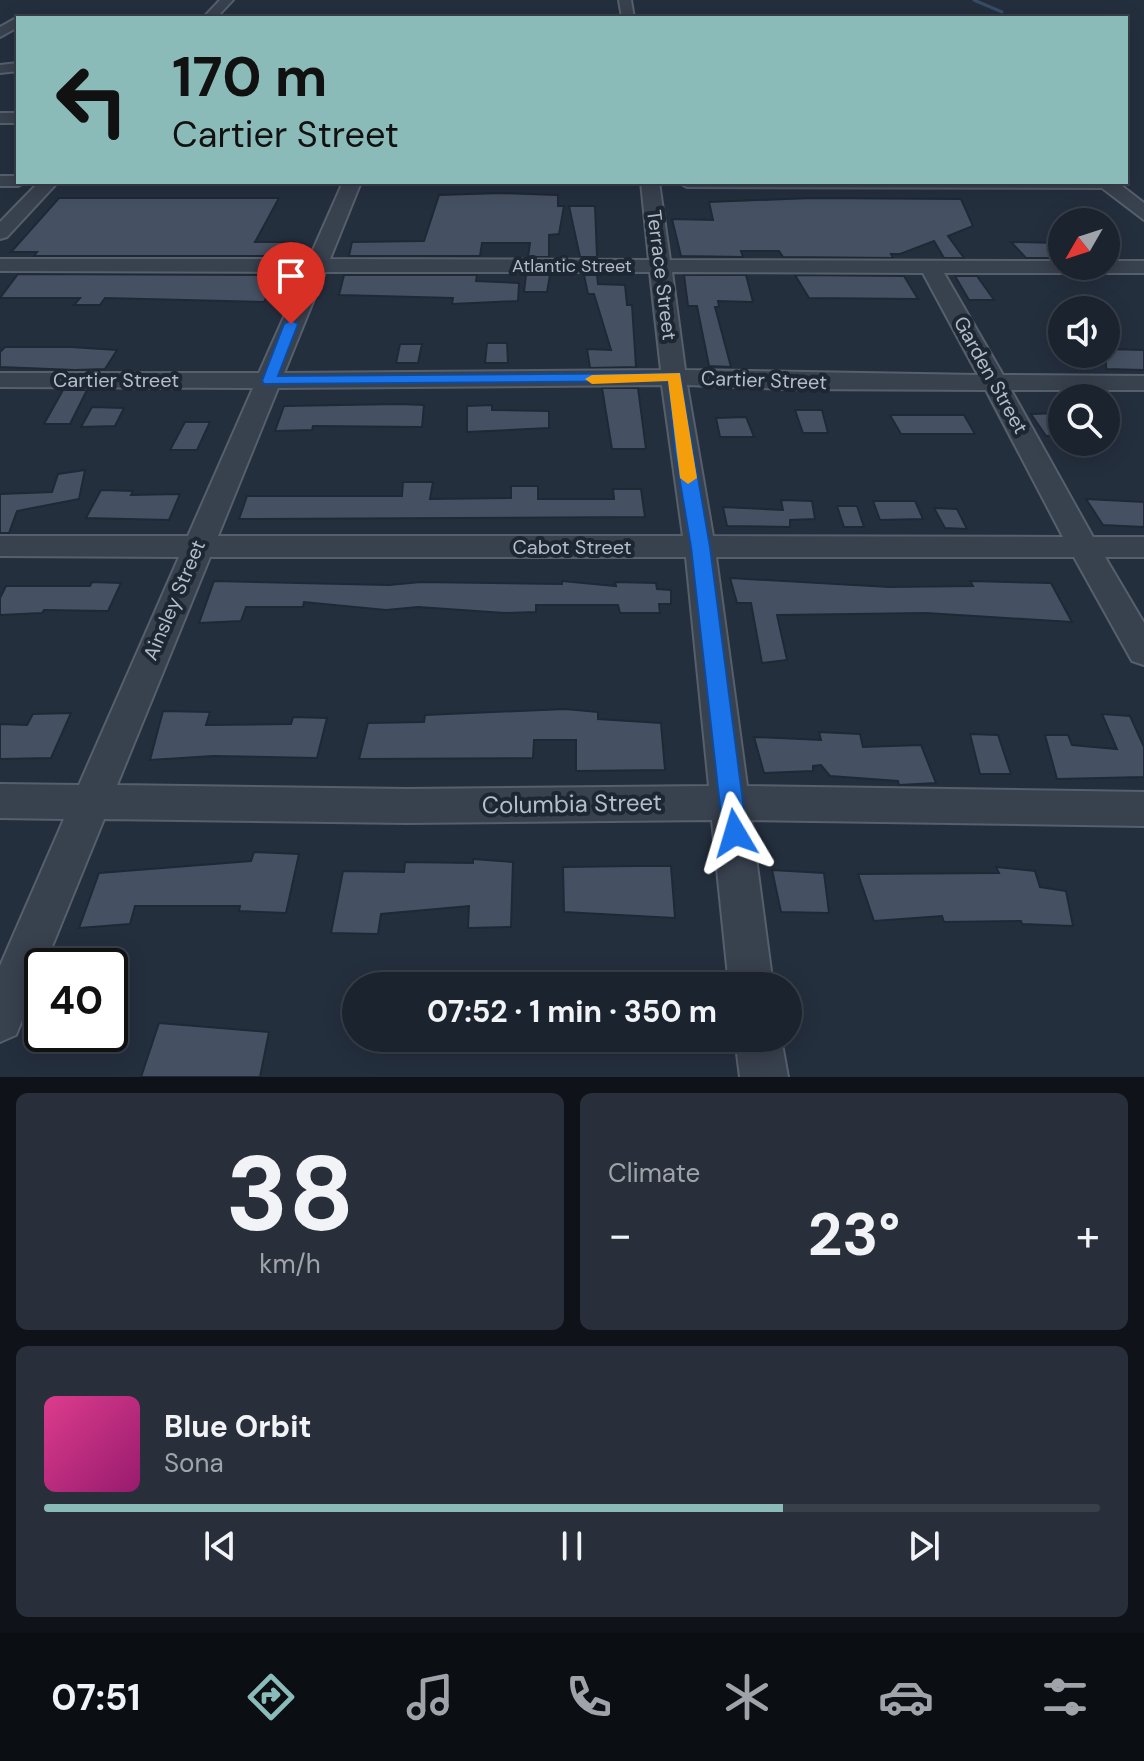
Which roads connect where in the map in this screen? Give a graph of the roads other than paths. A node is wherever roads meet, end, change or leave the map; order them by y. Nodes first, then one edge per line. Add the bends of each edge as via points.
1 (227, 0) edge
2 (211, 16) edge
3 (47, 184) edge
4 (351, 184) edge
5 (650, 184) edge
6 (972, 184) edge
7 (1144, 214) edge
8 (0, 233) edge
9 (0, 265) edge
10 (660, 265) junction
11 (314, 267) junction
12 (930, 267) junction
13 (1144, 267) edge
14 (675, 377) junction
15 (0, 380) edge
16 (269, 381) junction
17 (993, 382) junction
18 (1144, 383) edge
19 (0, 546) edge
20 (196, 547) junction
21 (700, 547) junction
22 (1144, 547) edge
23 (1083, 549) junction
24 (1144, 652) edge
25 (0, 801) edge
26 (90, 801) junction
27 (731, 803) junction
28 (1144, 809) edge
29 (749, 972) edge
30 (0, 1019) edge
31 (760, 1052) edge
32 (764, 1077) edge

1 - 2 street
3 - 8 street
4 - 11 street, Ainsley Street
5 - 10 street, Terrace Street
6 - 7 street via 1114,185
9 - 11 street, Atlantic Street
10 - 11 street, Atlantic Street
10 - 12 street, Atlantic Street
10 - 14 street, Terrace Street
11 - 16 street, Ainsley Street
12 - 13 street, Atlantic Street
12 - 17 street, Garden Street
14 - 16 street, Cartier Street
14 - 17 street, Cartier Street
14 - 21 street, Terrace Street
15 - 16 street, Cartier Street
16 - 20 street, Ainsley Street
17 - 18 street, Cartier Street
17 - 23 street, Garden Street via 1039,458
19 - 20 street, Cabot Street
20 - 21 street, Cabot Street
20 - 26 street, Ainsley Street
21 - 23 street, Cabot Street
21 - 27 street, Terrace Street
22 - 23 street, Cabot Street
23 - 24 street, Garden Street
25 - 26 street, Columbia Street
26 - 27 street, Columbia Street via 407,806
26 - 30 street, Ainsley Street
27 - 28 street, Columbia Street
27 - 29 street, Terrace Street
31 - 32 street

